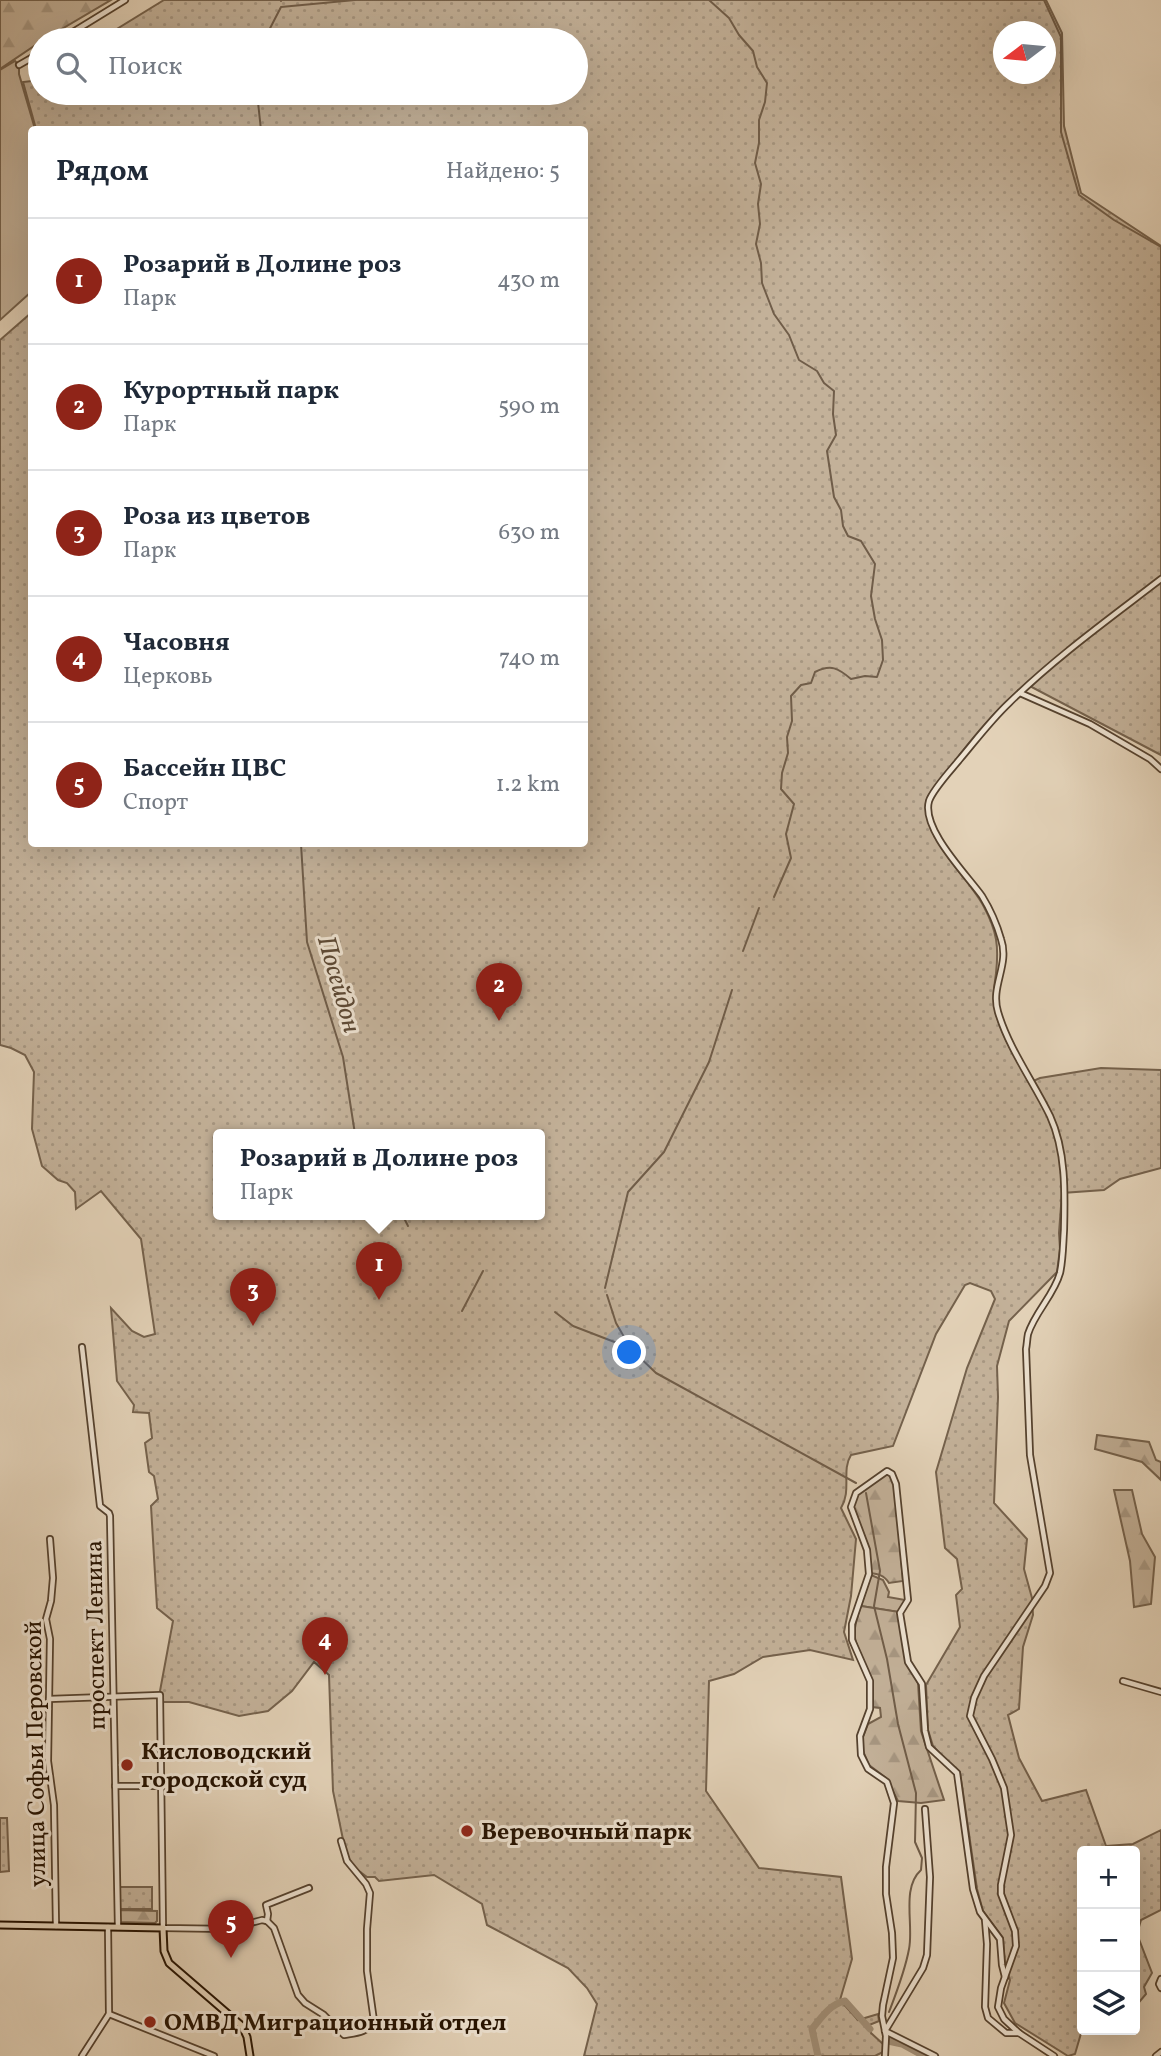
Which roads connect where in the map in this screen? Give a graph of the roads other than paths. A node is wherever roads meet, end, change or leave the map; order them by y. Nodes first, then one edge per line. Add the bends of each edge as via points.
1 (125, 0) edge
2 (80, 28) edge
3 (28, 60) edge
4 (19, 65) dead end
5 (1161, 579) edge
6 (1019, 693) junction
7 (1161, 769) edge
8 (82, 1347) dead end
9 (50, 1539) dead end
10 (1123, 1681) dead end
11 (1161, 1692) edge
12 (113, 1697) junction
13 (49, 1699) junction
14 (115, 1786) junction
15 (161, 1786) junction
16 (925, 1809) dead end
17 (341, 1841) dead end
18 (309, 1888) dead end
19 (985, 1919) junction
20 (267, 1921) junction
21 (0, 1925) edge
22 (56, 1926) junction
23 (108, 1927) junction
24 (118, 1927) junction
25 (163, 1928) junction
26 (1005, 1977) junction
27 (1161, 1979) edge
28 (1161, 1988) edge
29 (109, 2014) junction
30 (1018, 2033) junction
31 (886, 2034) junction
32 (1161, 2052) edge
33 (82, 2056) edge
34 (214, 2056) edge
35 (250, 2056) edge
36 (885, 2056) edge
37 (935, 2056) edge
38 (1054, 2056) edge
39 (1156, 2056) edge

1 - 2 street
3 - 4 street
5 - 6 street
6 - 7 street via 1090,724
6 - 26 street via 931,796 928,809 938,835 983,898 1002,940 1005,952 995,998 997,1009 1056,1132 1064,1183 1060,1272 1028,1333 1026,1349 1030,1455 1050,1573 984,1676 970,1716 1004,1788 1011,1835 1001,1894 1016,1946
8 - 12 street, проспект Ленина via 100,1506 110,1516
9 - 13 street, улица Софьи Перовской
10 - 11 street
12 - 13 street
12 - 14 street, проспект Ленина
12 - 15 street via 160,1695
13 - 22 street, улица Софьи Перовской
14 - 15 street
14 - 24 street, проспект Ленина
15 - 25 street
16 - 31 street via 930,1877 927,1955
17 - 20 street via 347,1861 370,1894 366,1971 374,2021 371,2027 344,2035 302,2000 274,1928
18 - 20 street via 266,1905
19 - 26 street via 1000,1939
19 - 30 street via 988,2018 1006,2033
19 - 31 street via 973,1889 957,1773 929,1747 922,1684 908,1662 901,1613 908,1600 896,1485 887,1471 856,1493 851,1507 867,1550 869,1574 852,1624 852,1640 870,1681 870,1709 860,1736 860,1755 868,1769 887,1782 894,1803 886,1867 893,1958 883,2005
20 - 25 street via 227,1929
21 - 22 main road
22 - 23 main road
23 - 24 main road
23 - 29 street
24 - 25 main road
25 - 35 main road via 169,1963 242,2026
26 - 30 street via 998,2007
27 - 28 street
29 - 33 street
29 - 34 street
30 - 38 street
31 - 36 street
31 - 37 street
32 - 39 street

